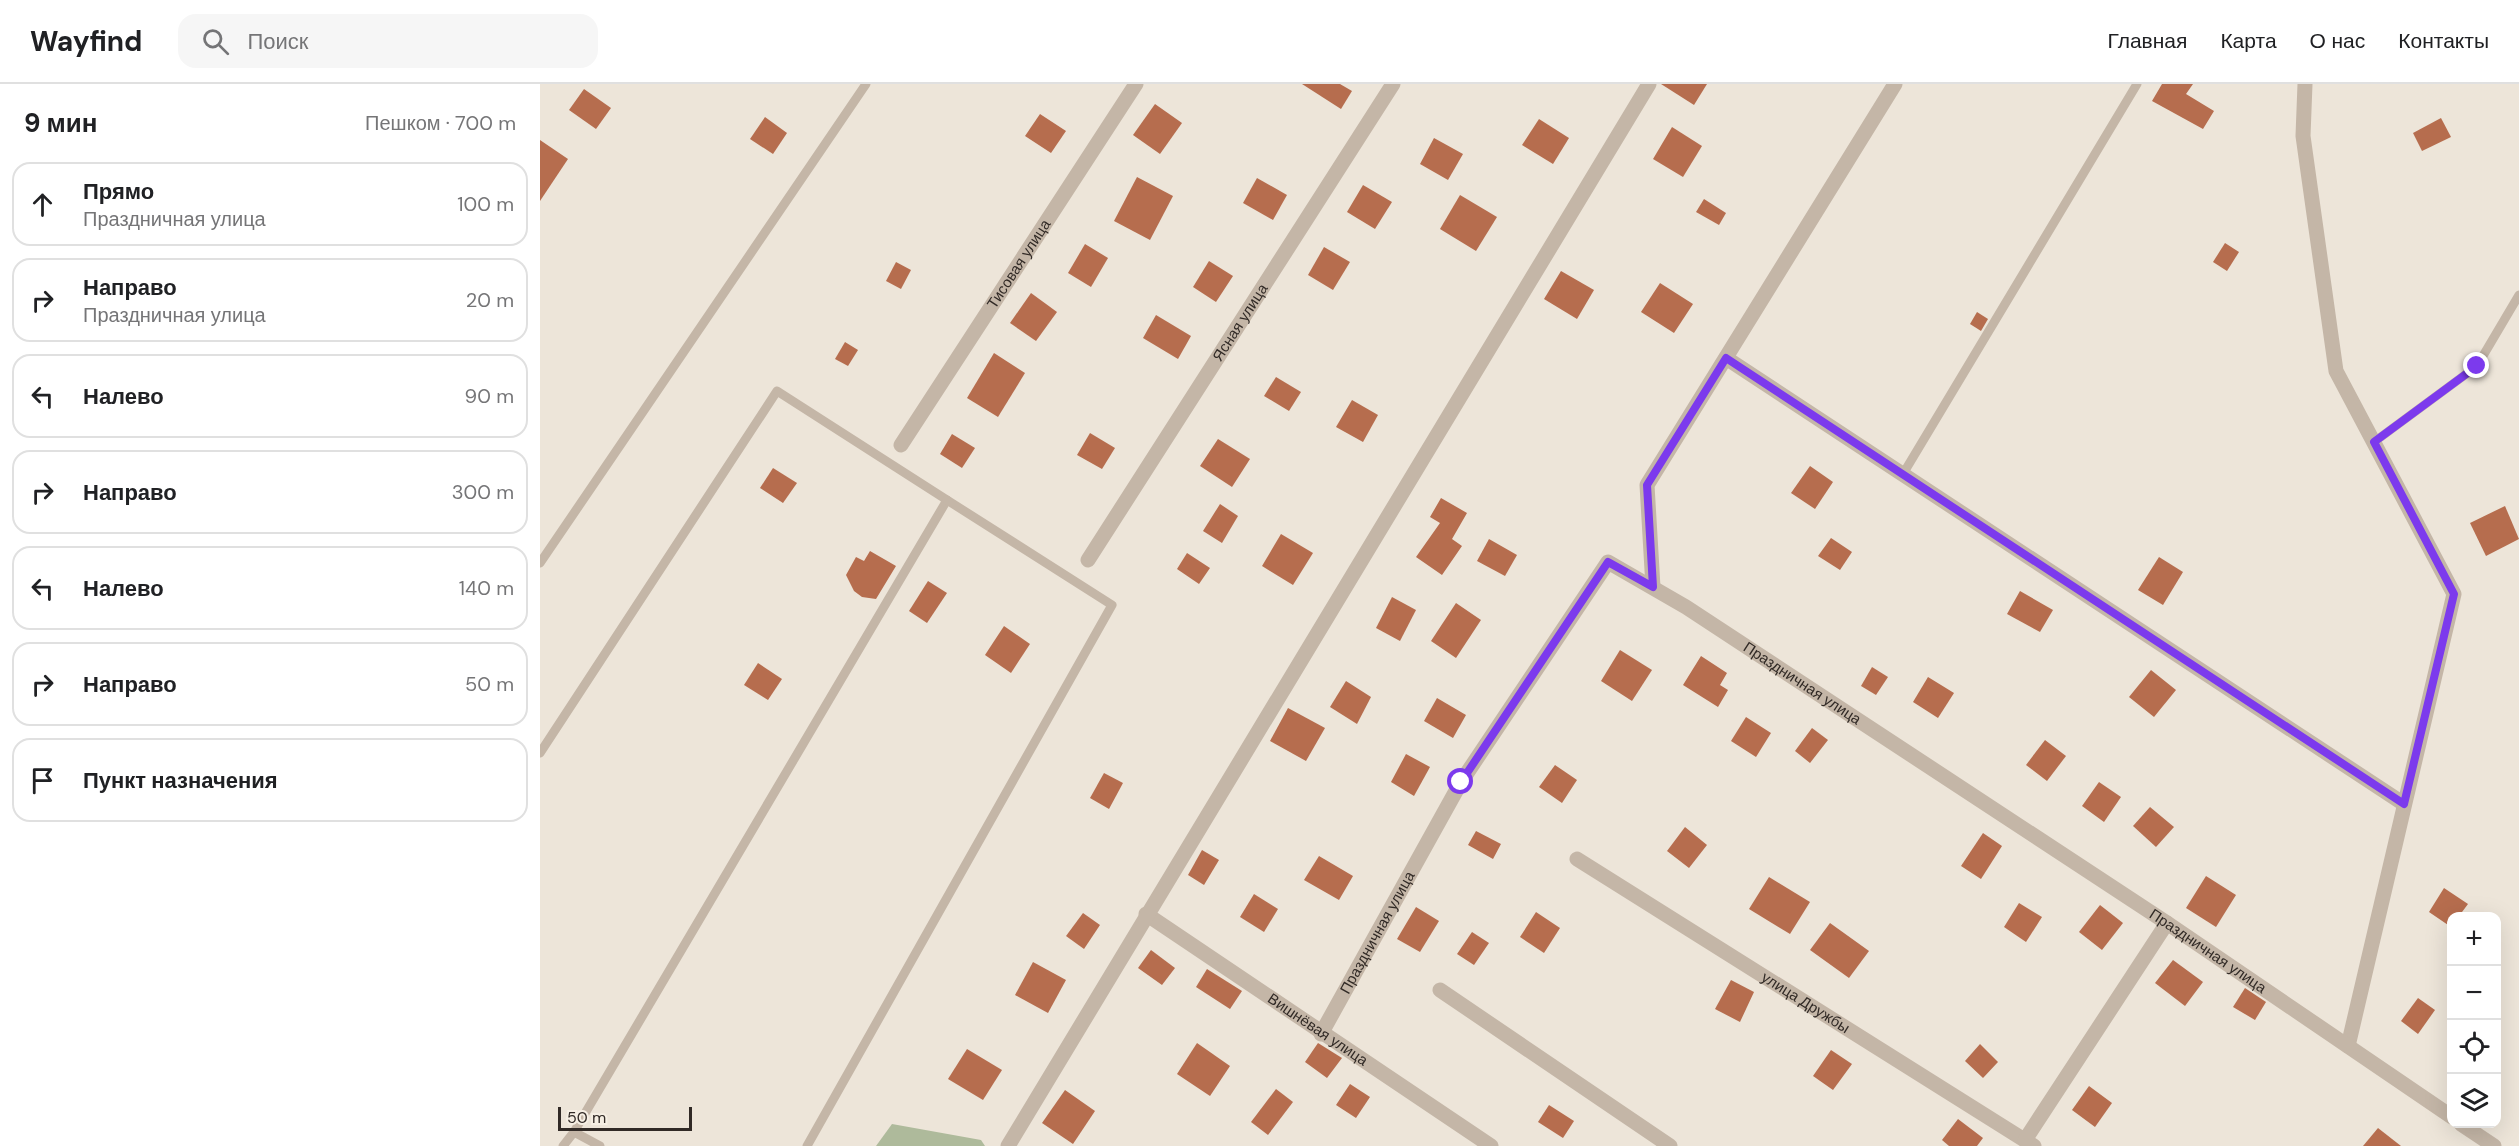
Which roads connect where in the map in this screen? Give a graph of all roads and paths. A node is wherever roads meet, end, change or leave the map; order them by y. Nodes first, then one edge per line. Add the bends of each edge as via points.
1 (866, 84) edge
2 (1136, 84) edge
3 (1393, 84) edge
4 (1649, 84) edge
5 (1895, 84) edge
6 (2137, 84) edge
7 (2305, 84) edge
8 (2519, 295) edge
9 (1726, 358) junction
10 (2374, 442) junction
11 (901, 445) dead end
12 (1903, 474) junction
13 (947, 500) junction
14 (1088, 560) dead end
15 (540, 563) edge
16 (1653, 587) junction
17 (540, 753) edge
18 (2404, 804) junction
19 (1577, 859) dead end
20 (1146, 914) junction
21 (2167, 923) junction
22 (1440, 990) dead end
23 (1322, 1034) junction
24 (2348, 1046) junction
25 (2447, 1114) edge
26 (2468, 1128) edge
27 (574, 1132) junction
28 (2029, 1143) edge
29 (563, 1146) edge
30 (600, 1146) edge
31 (807, 1146) edge
32 (1008, 1146) edge
33 (1491, 1146) edge
34 (1670, 1146) edge
35 (2494, 1146) edge

1 - 15 lane
2 - 11 street, Тисовая улица
3 - 14 street, Ясная улица
4 - 20 street
5 - 9 street
6 - 12 lane
7 - 10 street via 2303,136 2336,371
8 - 10 lane via 2477,366
9 - 12 street
9 - 16 street via 1647,485
10 - 18 street via 2454,594
12 - 18 street
13 - 17 lane via 777,391
13 - 27 lane
13 - 31 lane via 1112,605
16 - 21 street, Праздничная улица
16 - 23 street, Праздничная улица via 1608,562 1461,782
18 - 24 street
19 - 28 street, улица Дружбы
20 - 23 street, Вишнёвая улица
20 - 32 street
21 - 24 street, Праздничная улица
21 - 28 street
22 - 34 street
23 - 33 street, Вишнёвая улица
24 - 25 street, Праздничная улица
26 - 35 street
27 - 29 lane
27 - 30 lane

